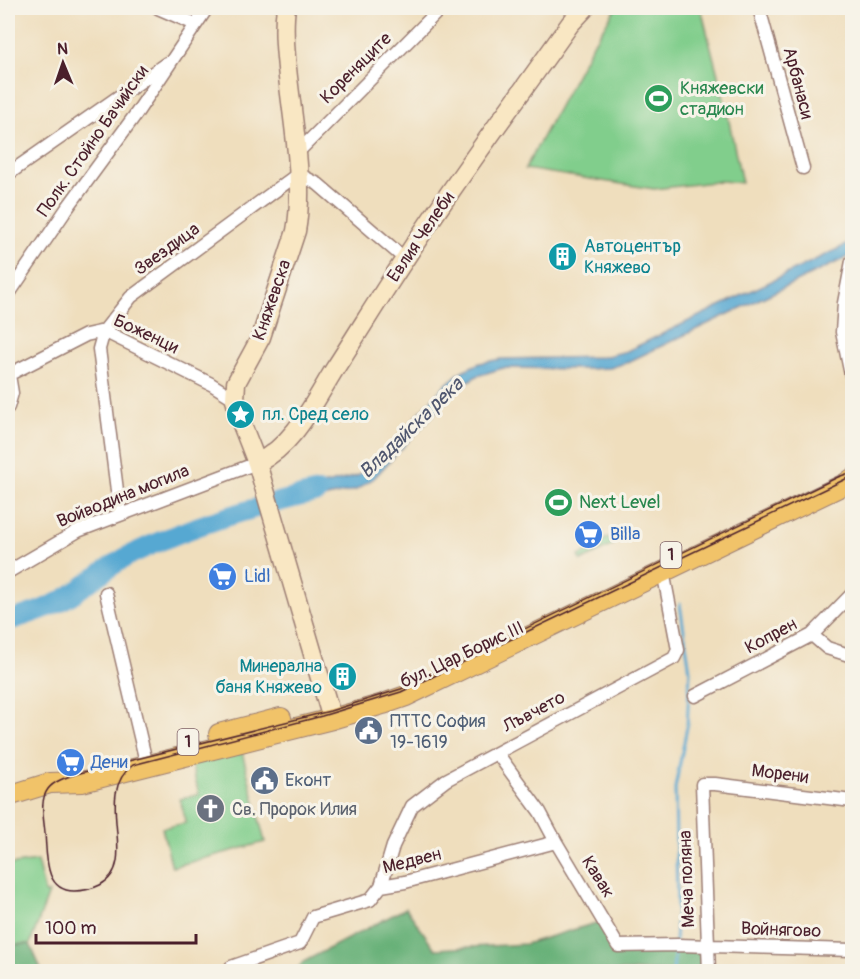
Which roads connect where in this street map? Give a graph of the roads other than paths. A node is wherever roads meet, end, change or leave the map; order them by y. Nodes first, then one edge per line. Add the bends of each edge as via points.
1 (159, 8) edge
2 (207, 8) edge
3 (286, 8) edge
4 (441, 8) edge
5 (585, 8) edge
6 (759, 8) edge
7 (195, 24) junction
8 (173, 58) junction
9 (296, 154) junction
10 (802, 168) dead end
11 (8, 174) edge
12 (298, 174) junction
13 (405, 259) junction
14 (852, 261) edge
15 (8, 294) edge
16 (104, 331) junction
17 (8, 375) edge
18 (852, 380) edge
19 (235, 399) junction
20 (8, 407) edge
21 (256, 463) junction
22 (852, 470) edge
23 (852, 479) edge
24 (120, 514) junction
25 (663, 571) junction
26 (8, 572) edge
27 (106, 593) dead end
28 (852, 594) edge
29 (812, 635) junction
30 (852, 656) edge
31 (695, 696) dead end
32 (330, 713) junction
33 (496, 753) junction
34 (146, 760) junction
35 (702, 784) joint
36 (8, 795) edge
37 (852, 801) edge
38 (556, 842) junction
39 (381, 886) junction
40 (708, 945) junction
41 (852, 950) edge
42 (231, 966) dead end
43 (709, 972) edge

1 - 7 street
2 - 7 street, Полк. Стойно Бачийски
3 - 9 street, Княжевска via 286,59
4 - 9 street, Кореняците
5 - 13 street, Евлия Челеби via 469,164
6 - 10 street, Арбанаси
7 - 8 street, Полк. Стойно Бачийски
8 - 11 street
8 - 15 street, Полк. Стойно Бачийски
9 - 12 street, Княжевска
12 - 13 street via 318,184
12 - 16 street, Звездица via 131,297
12 - 19 street, Княжевска via 300,206 296,231 261,337 236,382
13 - 21 street, Евлия Челеби via 303,420 280,448
14 - 18 street via 842,332
16 - 17 street, Боженци via 86,335
16 - 19 street, Боженци
16 - 24 street via 99,349
17 - 20 street via 12,393
19 - 21 street, Княжевска
21 - 24 street, Войводина могила
21 - 32 street, Княжевска
22 - 32 main road, бул. Цар Борис III / 1 via 398,686
23 - 25 main road, бул. Цар Борис III / 1
24 - 26 street, Войводина могила via 78,531
25 - 32 main road, бул. Цар Борис III / 1 via 406,696
25 - 33 street, Лъвчето via 678,650 674,658
27 - 34 street
28 - 29 street, Копрен
29 - 30 street via 827,648
29 - 31 street, Копрен
32 - 34 main road, бул. Цар Борис III / 1
33 - 38 street, Кавак via 540,812
33 - 39 street, Лъвчето via 446,780 412,806 393,846
34 - 36 main road, бул. Цар Борис III / 1 via 82,782 50,783
35 - 37 street, Морени
35 - 40 street, Меча поляна
38 - 39 street, Медвен
38 - 40 street, Кавак via 618,946
39 - 42 street, Медвен via 370,900 313,917 300,943
40 - 41 street, Войнягово
40 - 43 street, Меча поляна

